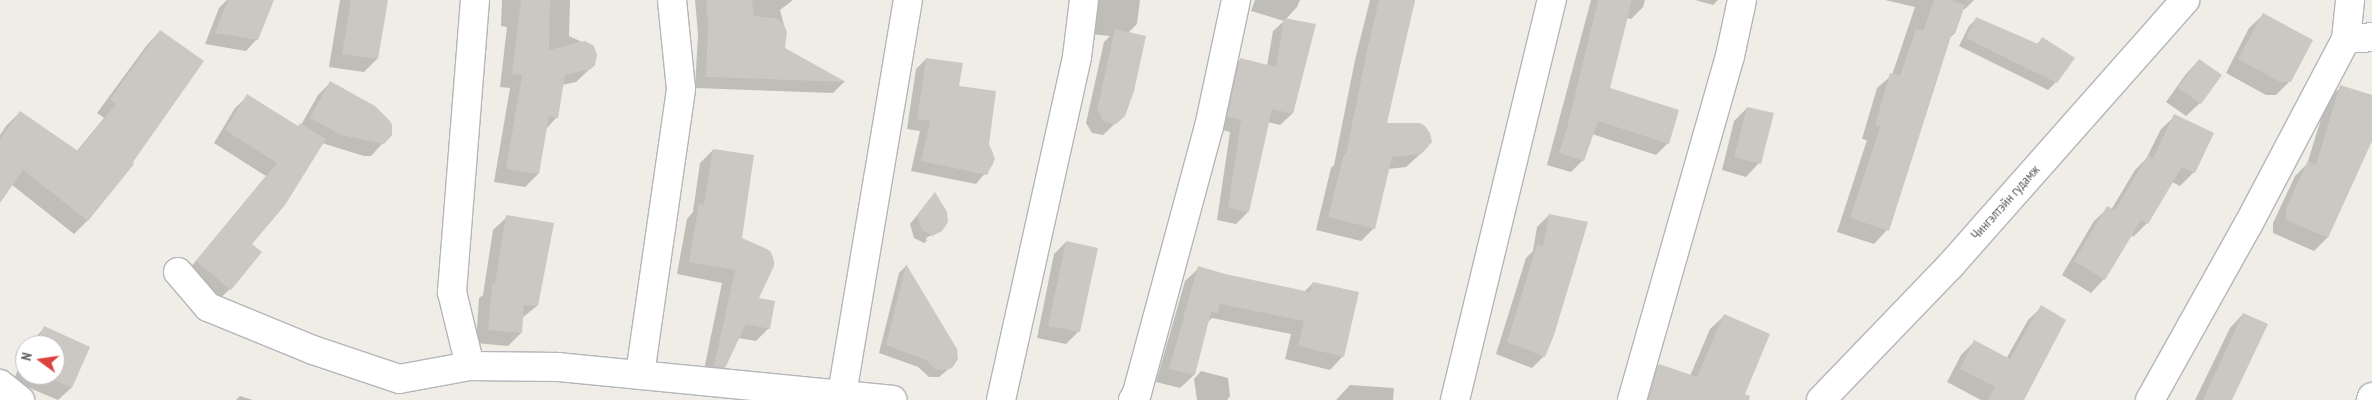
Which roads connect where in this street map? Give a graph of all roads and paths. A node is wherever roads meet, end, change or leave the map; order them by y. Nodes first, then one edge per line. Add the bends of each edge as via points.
1 (474, 0) edge
2 (672, 0) edge
3 (908, 0) edge
4 (1084, 0) edge
5 (1236, 0) edge
6 (1552, 0) edge
7 (1742, 0) edge
8 (2185, 0) edge
9 (2350, 0) edge
10 (2359, 38) edge
11 (178, 272) dead end
12 (470, 366) junction
13 (640, 374) junction
14 (0, 384) edge
15 (842, 394) junction
16 (20, 400) edge
17 (892, 400) edge
18 (1000, 400) edge
19 (1133, 400) edge
20 (1455, 400) edge
21 (1632, 400) edge
22 (1821, 400) edge
23 (2150, 400) edge

1 - 12 street via 452,292
2 - 13 street via 681,89
3 - 15 street
4 - 18 street via 1077,57
5 - 19 street via 1209,126
6 - 20 street
7 - 21 street via 1730,56
8 - 22 street, Чингэлтэйн гудамж via 1950,266
9 - 10 street
10 - 23 street via 2248,225
11 - 12 street via 208,307 313,350 399,378
12 - 13 street via 558,367
13 - 15 street
14 - 16 street
15 - 17 street

